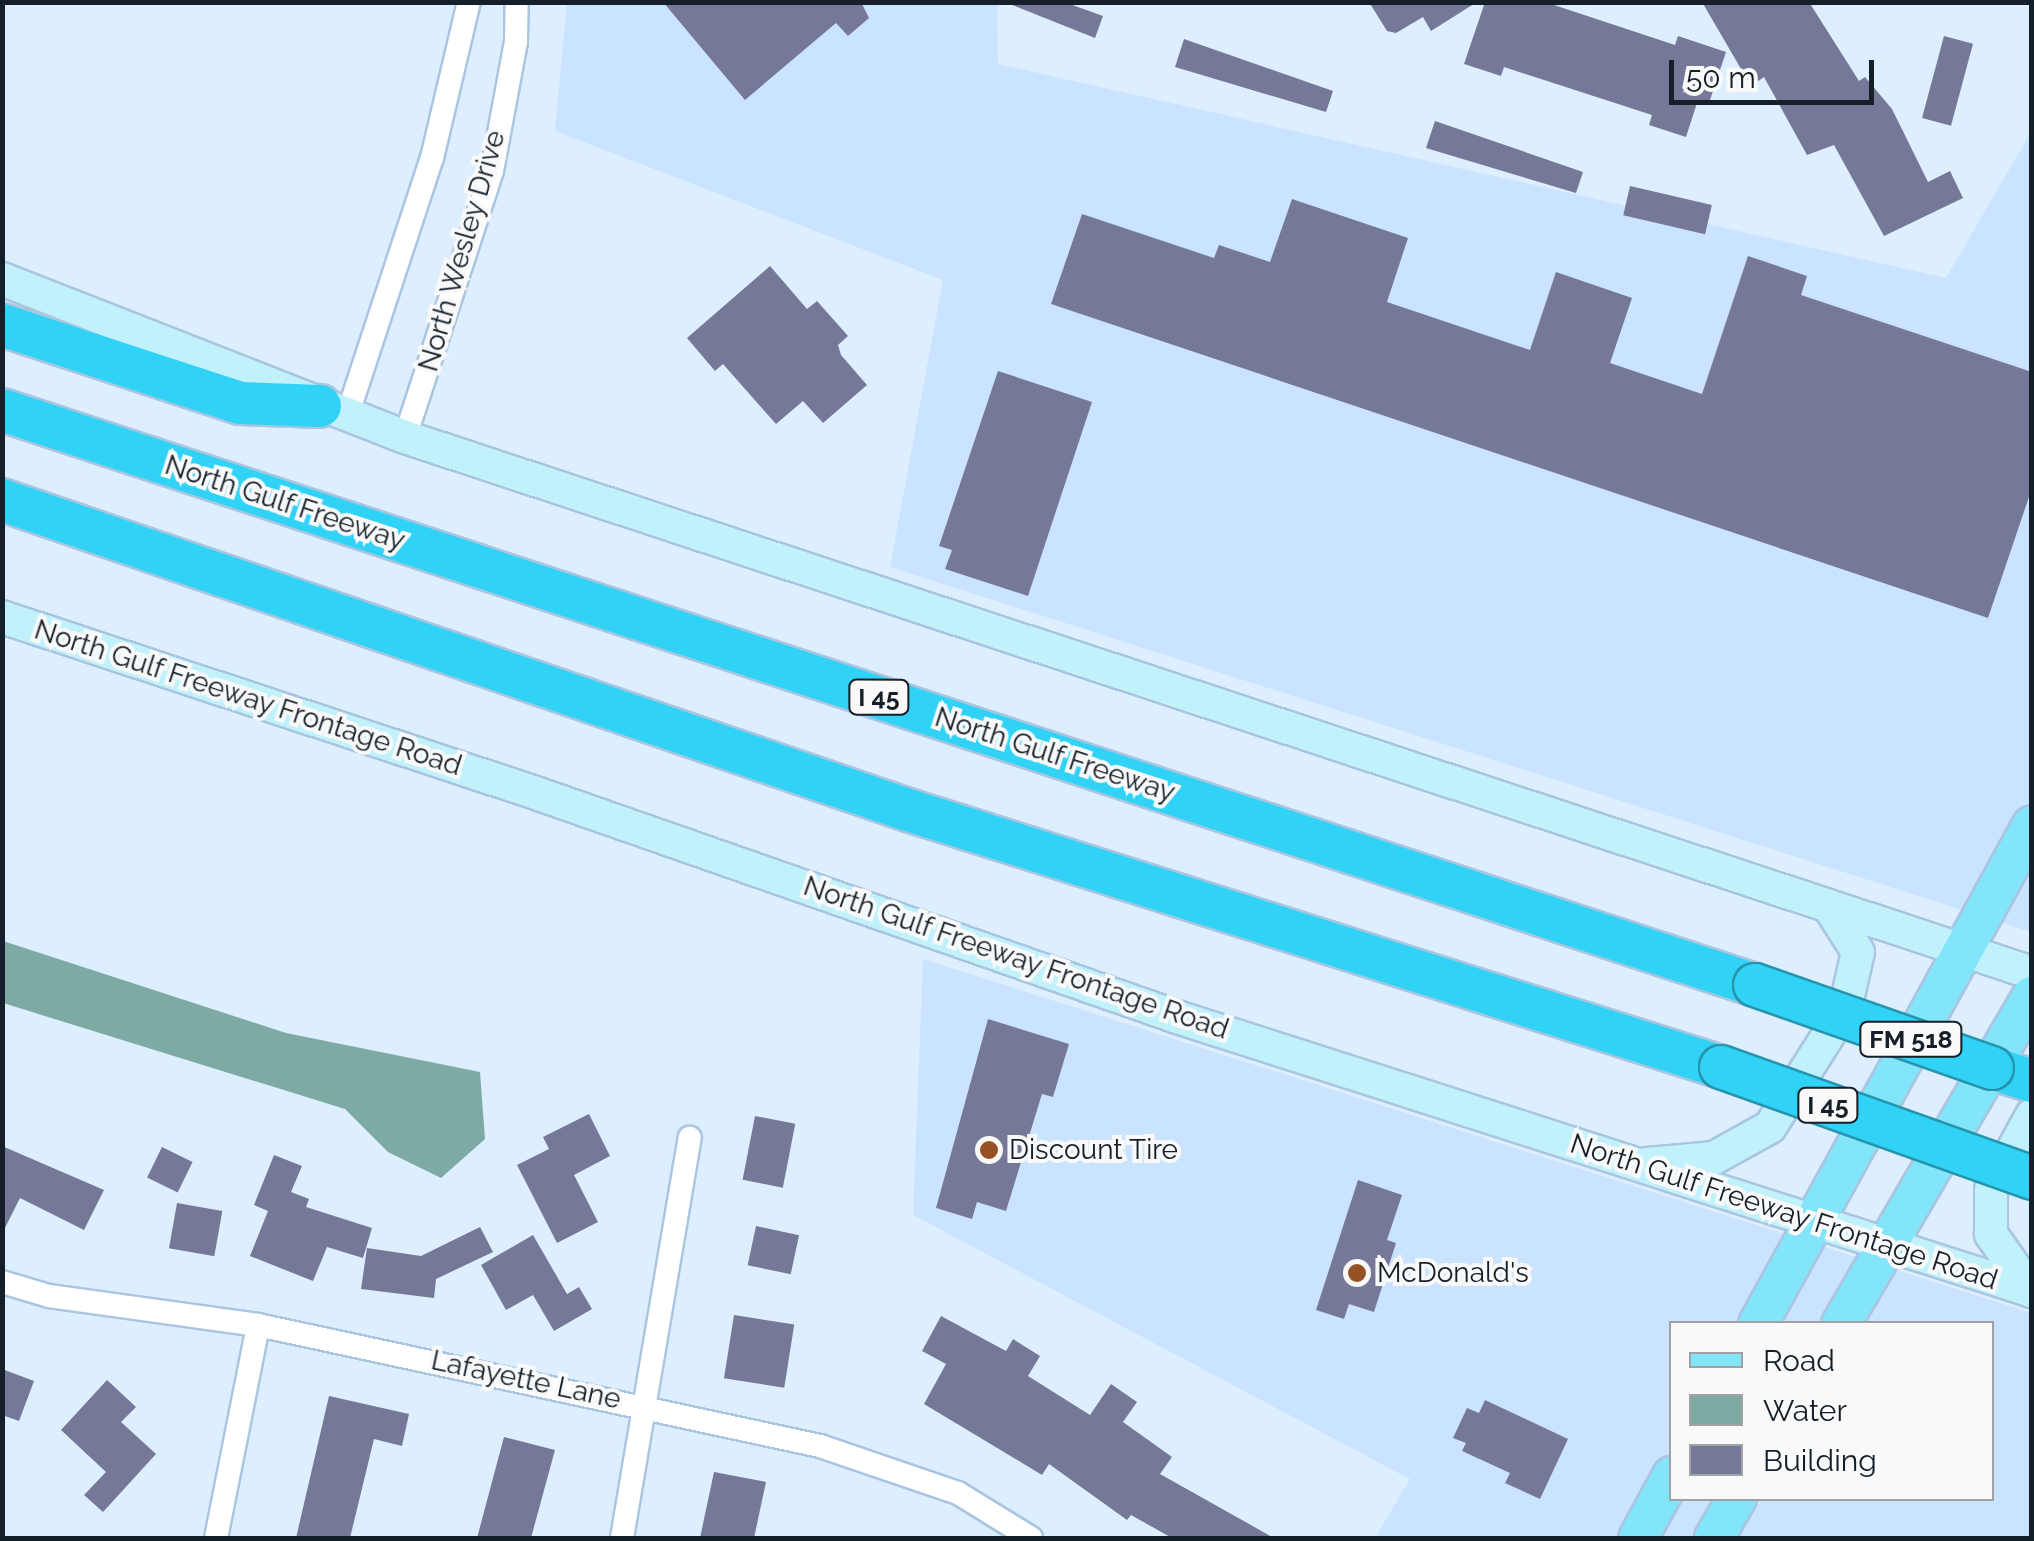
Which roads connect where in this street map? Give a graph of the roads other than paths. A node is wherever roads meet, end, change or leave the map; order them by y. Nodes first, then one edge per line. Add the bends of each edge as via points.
1 (469, 2) edge
2 (517, 2) edge
3 (2, 278) edge
4 (2, 325) edge
5 (2, 410) edge
6 (334, 411) junction
7 (405, 438) junction
8 (2, 500) edge
9 (2, 617) edge
10 (2032, 826) edge
11 (1830, 908) junction
12 (1960, 948) junction
13 (2032, 973) edge
14 (2032, 996) edge
15 (2012, 1074) edge
16 (2032, 1114) edge
17 (690, 1138) dead end
18 (1633, 1166) junction
19 (2032, 1178) edge
20 (1808, 1230) junction
21 (1885, 1246) junction
22 (2, 1282) edge
23 (2031, 1291) edge
24 (1760, 1321) edge
25 (1843, 1321) edge
26 (258, 1325) junction
27 (644, 1406) junction
28 (1669, 1481) edge
29 (1736, 1501) edge
30 (216, 1538) edge
31 (622, 1538) edge
32 (1031, 1538) edge
33 (1638, 1538) edge
34 (1714, 1538) edge

1 - 6 street, North Wesley Drive via 432,158
2 - 7 street, North Wesley Drive via 492,171
3 - 6 main road
4 - 6 highway via 240,403
5 - 15 highway, North Gulf Freeway / I 45, bridge
6 - 7 main road
7 - 11 main road
8 - 19 highway, I 45, bridge via 908,810 1721,1067
9 - 18 main road, North Gulf Freeway Frontage Road
10 - 12 main road, FM 518
11 - 12 main road
11 - 18 main road via 1858,952 1845,1009 1770,1127 1714,1158
12 - 13 main road
12 - 20 main road, FM 518
14 - 21 main road, FM 518
16 - 23 main road via 1991,1190 1991,1234
17 - 27 street
18 - 20 main road, North Gulf Freeway Frontage Road
20 - 21 main road, North Gulf Freeway Frontage Road
20 - 24 main road, FM 518
21 - 23 main road, North Gulf Freeway Frontage Road
21 - 25 main road, FM 518
22 - 26 street, Lafayette Lane via 48,1296
26 - 27 street, Lafayette Lane
26 - 30 street
27 - 31 street
27 - 32 street, Lafayette Lane via 820,1446 958,1494
28 - 33 main road
29 - 34 main road

